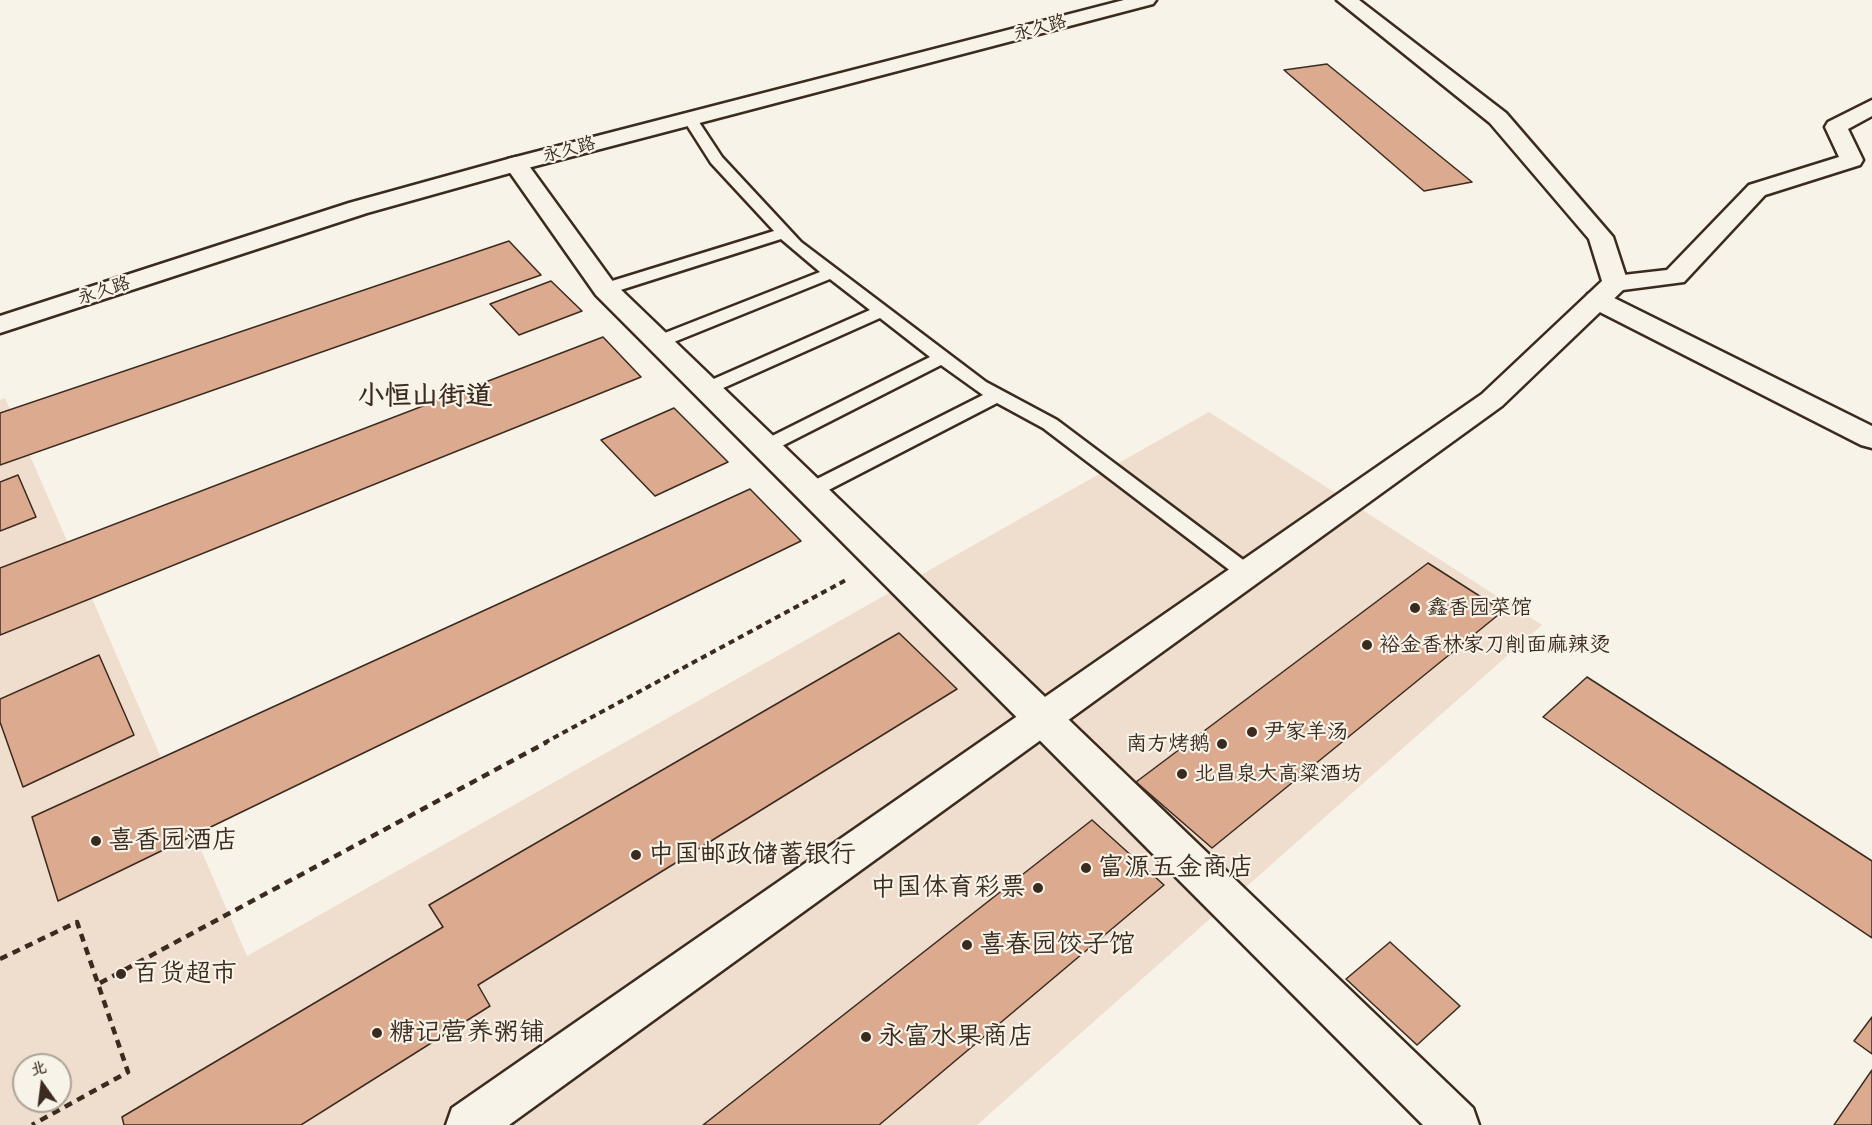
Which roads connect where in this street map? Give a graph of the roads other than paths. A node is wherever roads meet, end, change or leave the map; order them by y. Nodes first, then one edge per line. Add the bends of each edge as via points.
1 (1146, 0) edge
2 (1347, 0) edge
3 (1872, 107) edge
4 (690, 119) junction
5 (516, 164) junction
6 (1862, 164) edge
7 (784, 233) junction
8 (831, 273) junction
9 (605, 289) junction
10 (1606, 291) junction
11 (882, 311) junction
12 (0, 325) edge
13 (658, 342) junction
14 (943, 357) junction
15 (706, 389) junction
16 (997, 395) junction
17 (1872, 438) edge
18 (765, 447) junction
19 (810, 491) junction
20 (1247, 573) junction
21 (1041, 720) junction
22 (469, 1125) edge
23 (1456, 1125) edge

1 - 4 street, 永久路
2 - 10 street via 1498,118 1601,237
3 - 6 street via 1836,127
4 - 5 street, 永久路
4 - 7 lane via 716,160
5 - 9 street
5 - 12 street, 永久路 via 358,208
6 - 10 street via 1757,190 1675,277
7 - 8 lane
7 - 9 lane
8 - 11 lane
8 - 13 lane
9 - 13 street
10 - 17 street
10 - 20 street via 1492,400
11 - 14 lane
11 - 15 lane
13 - 15 street
14 - 16 lane
14 - 18 lane
15 - 18 street
16 - 19 lane
16 - 20 lane via 1050,424
18 - 19 street
19 - 21 street
20 - 21 street
21 - 22 street
21 - 23 street

